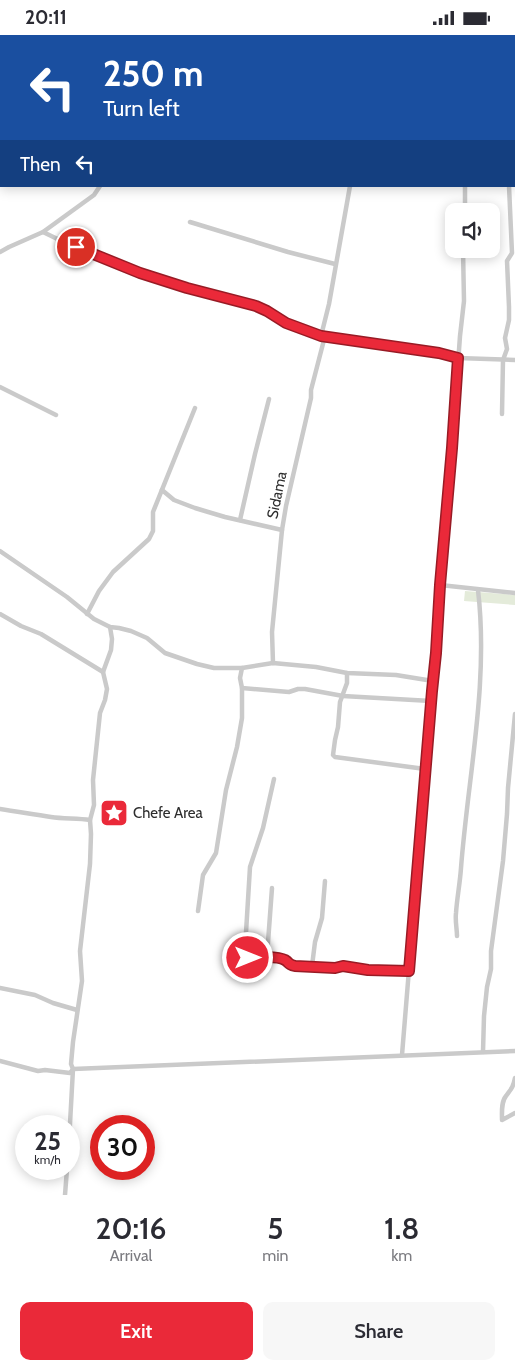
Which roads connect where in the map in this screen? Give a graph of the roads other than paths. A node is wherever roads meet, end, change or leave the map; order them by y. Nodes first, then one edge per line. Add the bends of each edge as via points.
1 (99, 187) edge
2 (350, 187) edge
3 (465, 187) edge
4 (509, 187) edge
5 (464, 203) edge
6 (190, 222) dead end
7 (43, 232) junction
8 (0, 252) edge
9 (463, 258) edge
10 (335, 264) junction
11 (323, 336) junction
12 (458, 358) junction
13 (503, 360) junction
14 (515, 360) edge
15 (0, 387) edge
16 (269, 399) dead end
17 (195, 408) dead end
18 (502, 414) dead end
19 (56, 415) dead end
20 (162, 490) junction
21 (240, 521) junction
22 (282, 530) junction
23 (0, 551) edge
24 (440, 585) junction
25 (478, 590) junction
26 (515, 593) edge
27 (0, 614) edge
28 (87, 614) junction
29 (110, 627) junction
30 (273, 663) junction
31 (242, 669) junction
32 (103, 672) junction
33 (347, 673) junction
34 (433, 681) junction
35 (242, 688) junction
36 (343, 696) junction
37 (431, 701) junction
38 (515, 714) edge
39 (425, 769) junction
40 (274, 779) dead end
41 (0, 809) edge
42 (90, 821) junction
43 (325, 881) dead end
44 (272, 888) dead end
45 (198, 911) dead end
46 (457, 936) dead end
47 (267, 956) junction
48 (312, 966) junction
49 (409, 971) junction
50 (0, 987) edge
51 (77, 1010) junction
52 (515, 1051) edge
53 (483, 1052) junction
54 (402, 1055) junction
55 (0, 1061) edge
56 (73, 1069) junction
57 (515, 1078) edge
58 (515, 1113) edge
59 (71, 1115) edge
60 (66, 1180) edge
61 (65, 1195) edge

1 - 7 street via 94,195
2 - 10 street, Sidama
3 - 5 street
4 - 13 street via 512,253 507,261 509,320
6 - 10 street
7 - 8 street
7 - 11 street via 140,273 256,306 286,323
9 - 12 street via 464,301
10 - 11 street, Sidama
11 - 12 street
11 - 22 street, Sidama
12 - 13 street
12 - 24 street
13 - 14 street
13 - 18 street
15 - 19 street
16 - 21 street
17 - 20 street
20 - 21 street via 174,500
20 - 28 street via 153,512 150,539 113,572
21 - 22 street
22 - 30 street, Sidama via 272,632
23 - 28 street
24 - 25 street
24 - 34 street
25 - 26 street
25 - 46 street via 481,621 476,740 466,809 456,913
27 - 32 street via 41,634
28 - 29 street
29 - 31 street via 148,638 177,658 214,668
29 - 32 street via 111,650
30 - 31 street
30 - 33 street
31 - 35 street
32 - 42 street via 107,689 100,713 93,780 94,805
33 - 34 street via 396,675
33 - 36 street
34 - 37 street
35 - 36 street via 289,692 305,689
35 - 45 street via 242,718 237,747 216,853 203,875
36 - 37 street
36 - 39 street via 334,757
37 - 39 street
38 - 53 street
39 - 49 street
40 - 47 street via 250,867 245,949 248,958
41 - 42 street
42 - 51 street via 90,864 80,945 82,981
43 - 48 street via 322,918
44 - 47 street
47 - 48 street via 289,964
48 - 49 street
49 - 54 street
50 - 51 street
51 - 56 street
52 - 53 street
53 - 54 street
54 - 56 street
55 - 56 street via 38,1071 70,1073
56 - 59 street
57 - 58 street via 512,1089 504,1097 502,1120
60 - 61 street

